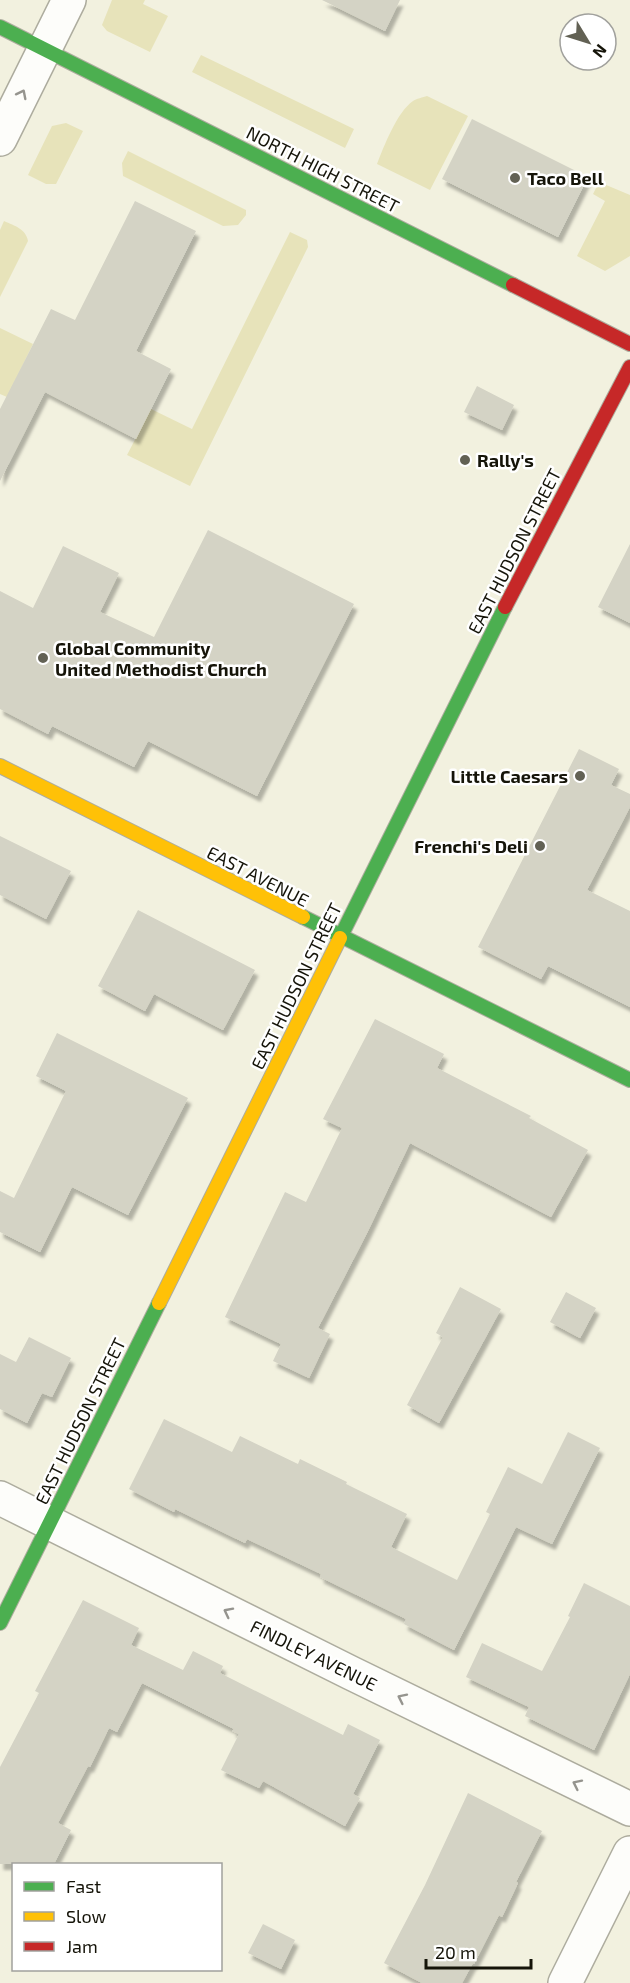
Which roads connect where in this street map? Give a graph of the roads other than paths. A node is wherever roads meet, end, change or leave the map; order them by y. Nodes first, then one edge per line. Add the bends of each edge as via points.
1 (69, 0) edge
2 (0, 27) edge
3 (45, 49) junction
4 (0, 139) edge
5 (630, 344) edge
6 (630, 367) edge
7 (0, 766) edge
8 (341, 937) junction
9 (630, 1080) edge
10 (0, 1498) edge
11 (50, 1523) junction
12 (0, 1623) edge
13 (630, 1809) edge
14 (630, 1853) edge
15 (565, 1983) edge

1 - 3 street
2 - 3 main road, NORTH HIGH STREET
4 -> 3 street
3 - 5 main road, NORTH HIGH STREET
6 - 8 main road, EAST HUDSON STREET
7 - 8 main road, EAST AVENUE
8 - 9 main road, EAST AVENUE
8 - 11 main road, EAST HUDSON STREET
10 - 11 street, FINDLEY AVENUE
11 - 12 main road, EAST HUDSON STREET
13 -> 11 street, FINDLEY AVENUE
14 - 15 street

